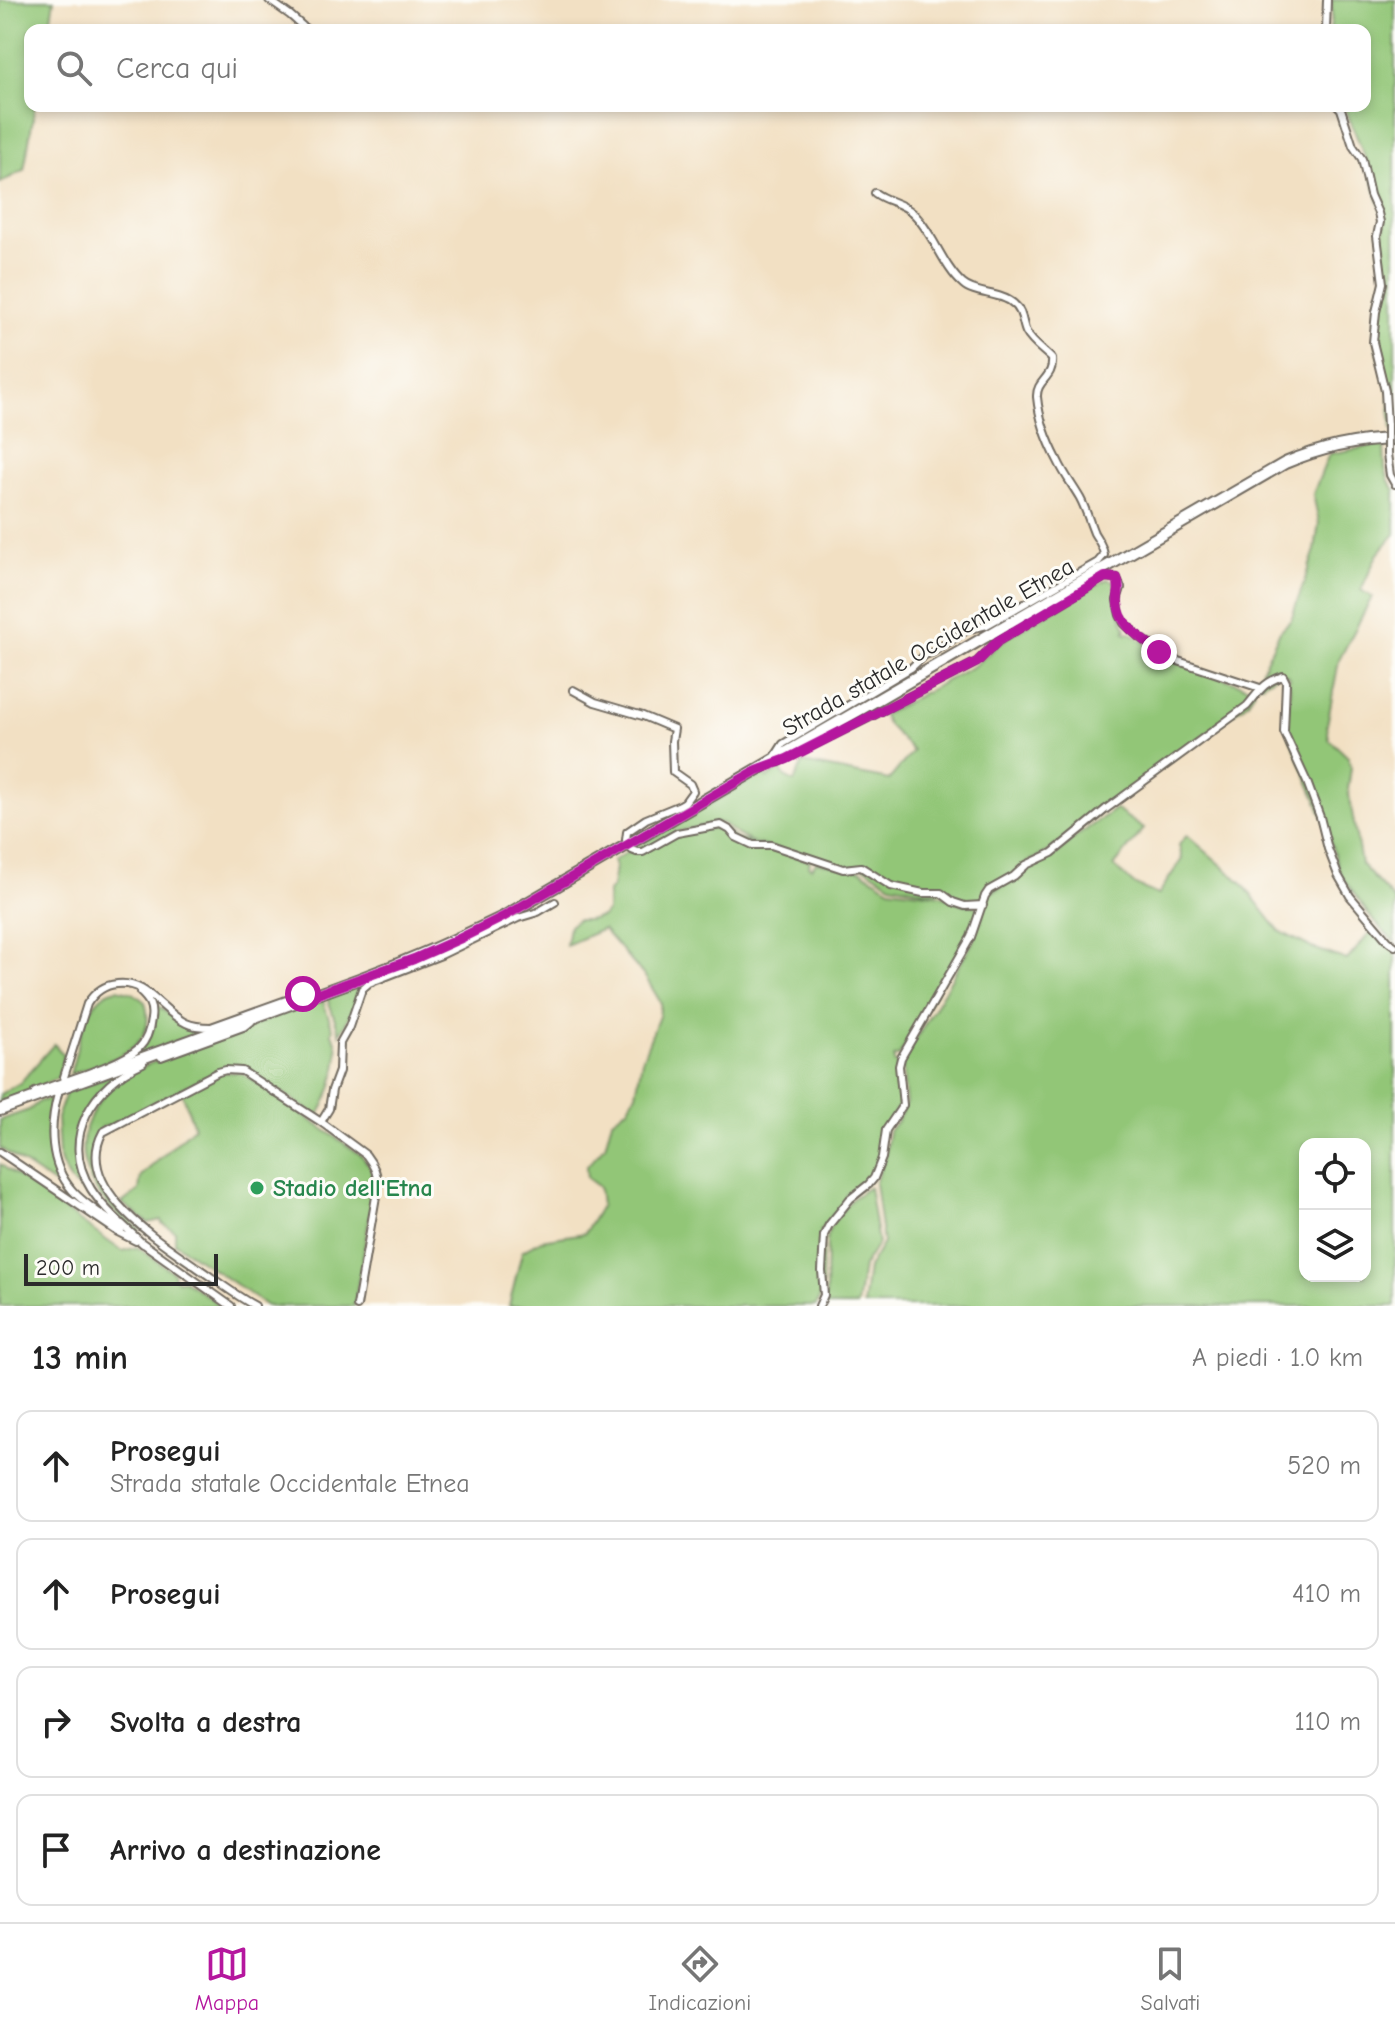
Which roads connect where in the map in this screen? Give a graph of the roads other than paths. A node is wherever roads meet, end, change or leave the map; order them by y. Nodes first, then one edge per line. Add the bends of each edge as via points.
1 (269, 0) edge
2 (1327, 0) edge
3 (300, 24) edge
4 (1326, 24) edge
5 (1342, 112) edge
6 (875, 193) dead end
7 (1395, 439) edge
8 (1395, 484) edge
9 (941, 668) dead end
10 (946, 678) junction
11 (1260, 688) junction
12 (573, 690) dead end
13 (773, 760) junction
14 (757, 770) junction
15 (626, 840) dead end
16 (632, 850) dead end
17 (555, 902) dead end
18 (983, 905) junction
19 (1395, 946) edge
20 (123, 983) junction
21 (315, 995) junction
22 (265, 1013) junction
23 (64, 1077) dead end
24 (58, 1094) dead end
25 (3, 1109) edge
26 (321, 1122) junction
27 (0, 1152) edge
28 (143, 1244) junction
29 (252, 1305) edge
30 (231, 1306) edge
31 (357, 1306) edge
32 (819, 1306) edge

1 - 3 street
2 - 4 street
5 - 8 street, bridge via 1380,222 1383,283 1373,342 1385,391 1387,454
6 - 13 street via 913,213 962,284 1014,303 1033,341 1052,359 1053,367 1037,393 1043,425 1104,550 1103,558 987,625 967,630 934,655 925,655 783,744
7 - 13 main road, Strada statale Occidentale Etnea via 1330,448 1285,463
9 - 10 street
10 - 11 street via 977,662 1015,629 1105,577 1117,578 1124,623 1159,652
10 - 14 street
11 - 18 street via 1247,706 1052,853 989,890
11 - 19 street via 1283,676 1284,732 1338,875
12 - 15 street via 674,729 673,772 693,791 685,802 627,832
13 - 14 main road, Strada statale Occidentale Etnea
14 - 21 main road, Strada statale Occidentale Etnea via 492,922 414,959
16 - 18 street via 643,852 677,833 721,825 753,845 771,845 843,869 861,867 891,886 941,893 965,906
17 - 26 street via 362,989 340,1043 339,1071
18 - 32 street via 971,937 899,1062 903,1105 886,1130 874,1178 850,1199 824,1235 824,1295
20 - 21 street via 202,1027 303,994
20 - 23 street via 99,990 87,1004
20 - 25 street via 142,993 151,1007 142,1045
21 - 22 main road, Strada statale Occidentale Etnea
22 - 25 main road, Strada statale Occidentale Etnea
22 - 28 street via 246,1026 140,1064 106,1086 89,1109 77,1149 87,1182
24 - 28 street via 52,1125 55,1158 64,1179 77,1195
26 - 29 street via 242,1071 226,1070 103,1132 98,1141 98,1172 118,1204 162,1243
26 - 31 street via 366,1155 378,1177
27 - 28 street
28 - 30 street

